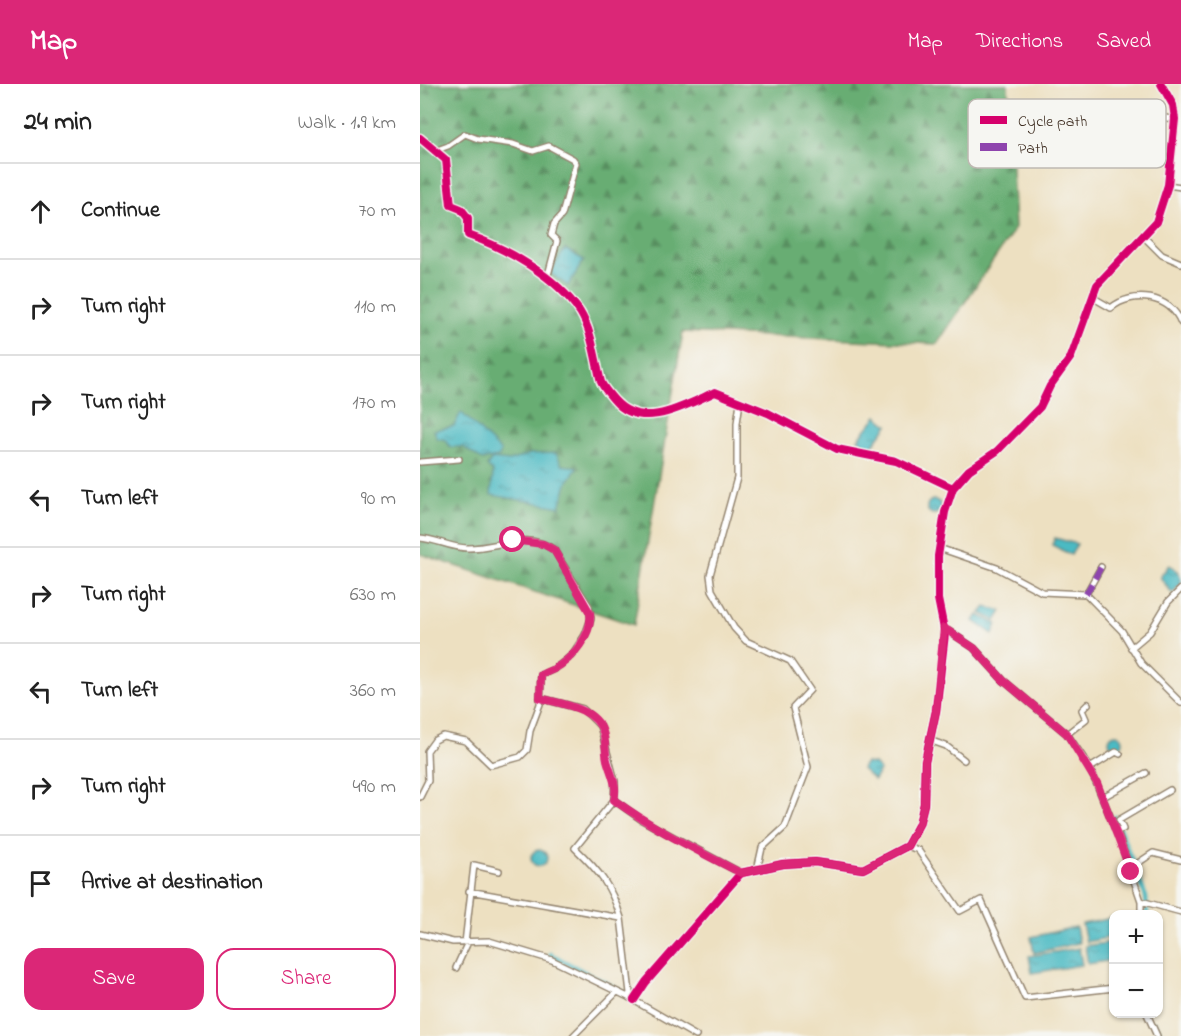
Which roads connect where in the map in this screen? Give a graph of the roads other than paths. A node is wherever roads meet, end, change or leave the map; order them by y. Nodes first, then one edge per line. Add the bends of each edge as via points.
1 (1161, 84) edge
2 (1166, 118) edge
3 (1175, 119) junction
4 (1178, 131) edge
5 (420, 138) edge
6 (436, 150) junction
7 (1168, 184) junction
8 (1181, 188) edge
9 (1143, 236) junction
10 (1181, 263) edge
11 (547, 279) junction
12 (1092, 297) junction
13 (1181, 323) edge
14 (740, 402) junction
15 (459, 459) dead end
16 (420, 462) edge
17 (953, 488) junction
18 (420, 538) edge
19 (939, 548) junction
20 (1101, 567) dead end
21 (1181, 589) edge
22 (1086, 594) junction
23 (944, 628) junction
24 (1131, 648) junction
25 (540, 698) junction
26 (1181, 703) edge
27 (1088, 704) dead end
28 (1067, 734) junction
29 (929, 740) junction
30 (1120, 754) dead end
31 (964, 760) dead end
32 (1090, 768) junction
33 (1146, 773) dead end
34 (1170, 790) dead end
35 (420, 797) edge
36 (1103, 797) junction
37 (614, 800) junction
38 (1116, 831) junction
39 (907, 846) junction
40 (1181, 860) edge
41 (1129, 868) junction
42 (757, 870) junction
43 (499, 871) dead end
44 (741, 873) junction
45 (470, 891) junction
46 (1142, 901) junction
47 (1141, 910) edge
48 (1181, 912) edge
49 (621, 918) junction
50 (420, 934) edge
51 (466, 943) junction
52 (456, 968) dead end
53 (1109, 988) edge
54 (617, 992) junction
55 (628, 997) junction
56 (634, 1000) junction
57 (1148, 1018) edge
58 (573, 1036) edge
59 (696, 1036) edge
60 (1157, 1036) edge

1 - 3 street via 1173,105
2 - 3 street
3 - 4 street
4 - 7 street
5 - 6 street
6 - 11 street via 446,160 451,205 468,218 468,235 493,243 529,263
6 - 11 street via 465,134 533,151 549,146 573,159 576,164 551,235 557,241
7 - 8 street
7 - 9 street via 1156,222
9 - 10 street via 1162,255
9 - 12 street via 1097,285
11 - 14 street via 580,312 602,386 624,410 635,416 660,414 715,392
12 - 13 street via 1111,308 1131,297 1162,301 1177,312
12 - 17 street via 1071,357 1040,407 997,452 969,470
14 - 17 street via 837,449 896,461
14 - 42 street via 737,478 710,575 712,590 746,641 790,661 810,690 793,708 808,767 785,827 762,848
15 - 16 street
17 - 19 street
18 - 25 street via 464,548 494,547 513,540 543,544 554,550 589,606 591,619 572,655 541,675
19 - 22 street via 997,568 1042,592
19 - 23 street via 938,599
20 - 22 street
21 - 24 street via 1150,632
22 - 24 street via 1122,631
23 - 28 street via 974,648 1003,680
23 - 29 street via 936,711
24 - 26 street
25 - 35 street via 527,750 520,757 491,765 466,741 443,736 435,740 428,752 428,780
25 - 37 street via 583,710 600,726 615,781
27 - 28 street via 1082,710 1086,719
28 - 32 street
29 - 31 street via 946,746
29 - 39 street via 924,804
30 - 32 street via 1116,752
32 - 36 street
33 - 36 street
34 - 38 street via 1119,820 1123,829
36 - 38 street
37 - 44 street via 642,820
37 - 49 street via 575,848 603,877
38 - 41 street
39 - 42 street via 863,869 815,862
39 - 53 street via 918,850 960,911 981,900 1025,998
40 - 41 street via 1153,853
41 - 46 street
42 - 44 street
43 - 45 street via 474,865
44 - 56 street
45 - 49 street
45 - 51 street
46 - 47 street
46 - 48 street
49 - 55 street
50 - 51 street
51 - 52 street
51 - 54 street via 489,941 535,953
54 - 55 street
54 - 58 street
55 - 56 street
56 - 59 street
57 - 60 street

